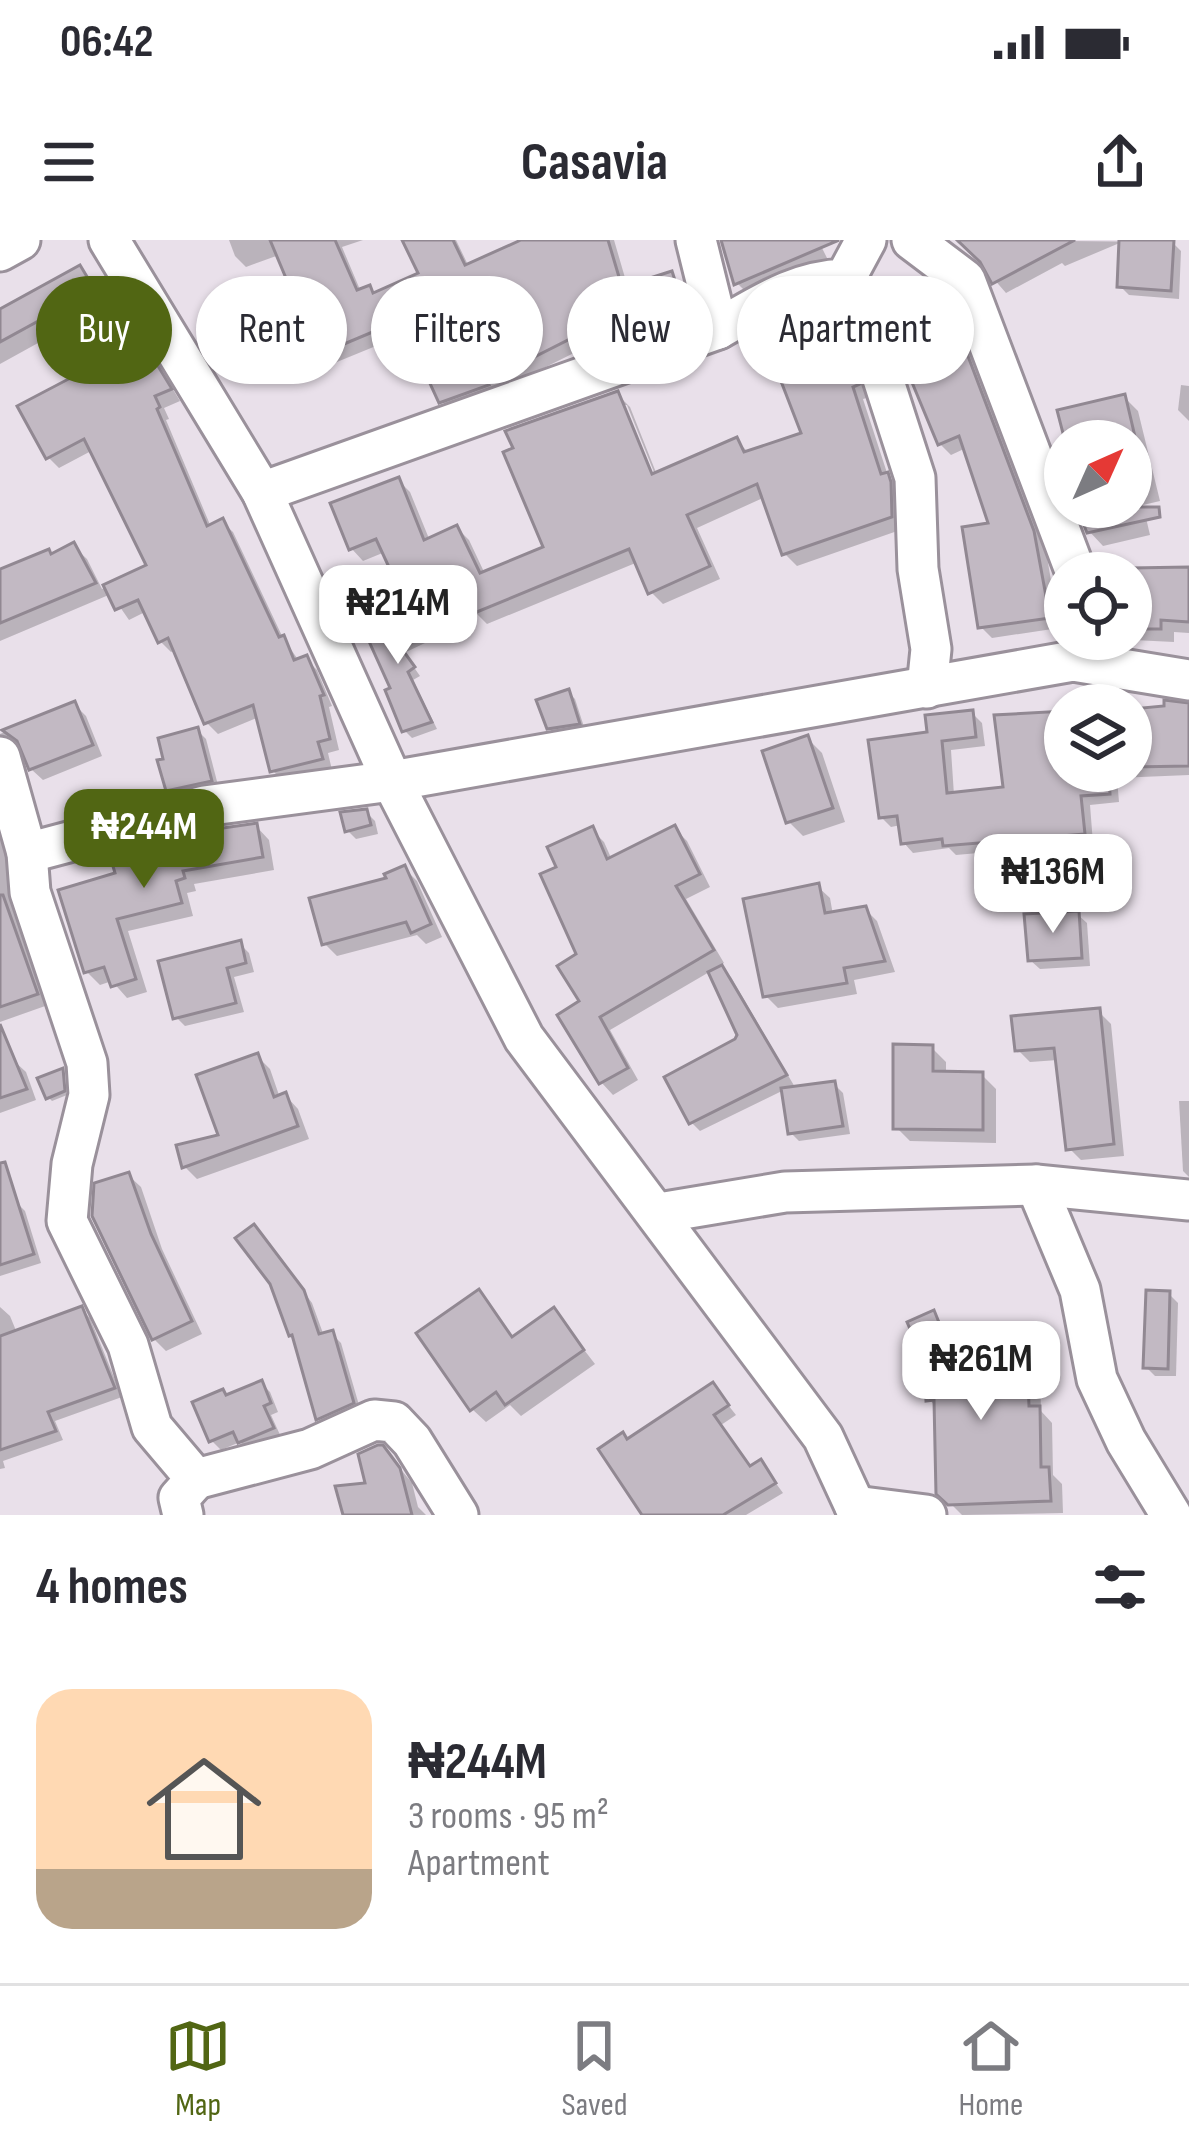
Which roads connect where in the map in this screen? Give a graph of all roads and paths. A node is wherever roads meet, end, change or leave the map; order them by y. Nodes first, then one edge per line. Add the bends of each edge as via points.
1 (20, 240) edge
2 (109, 240) edge
3 (696, 240) edge
4 (866, 240) edge
5 (912, 240) edge
6 (0, 250) edge
7 (847, 276) edge
8 (737, 318) edge
9 (718, 329) junction
10 (885, 384) edge
11 (262, 492) junction
12 (1068, 552) edge
13 (1044, 657) edge
14 (1112, 660) edge
15 (1189, 680) edge
16 (926, 688) junction
17 (0, 757) edge
18 (392, 781) junction
19 (27, 853) junction
20 (1036, 1185) junction
21 (1189, 1200) edge
22 (659, 1214) junction
23 (190, 1497) edge
24 (857, 1510) edge
25 (458, 1515) edge
26 (926, 1515) edge
27 (1171, 1515) edge

1 - 6 street
2 - 11 street
3 - 9 street
4 - 7 street
5 - 12 street via 965,280
8 - 9 street
9 - 11 street
10 - 16 street via 915,478 931,649
11 - 18 street
13 - 16 street
14 - 15 street
16 - 18 street
17 - 19 street
18 - 19 street via 204,806
18 - 22 street via 524,1038
19 - 23 street via 30,892 87,1063 89,1095 67,1221
20 - 21 street
20 - 22 street via 785,1192
20 - 27 street via 1080,1290 1097,1379
22 - 24 street via 823,1437
23 - 25 street via 374,1420 394,1422 412,1441
24 - 26 street

